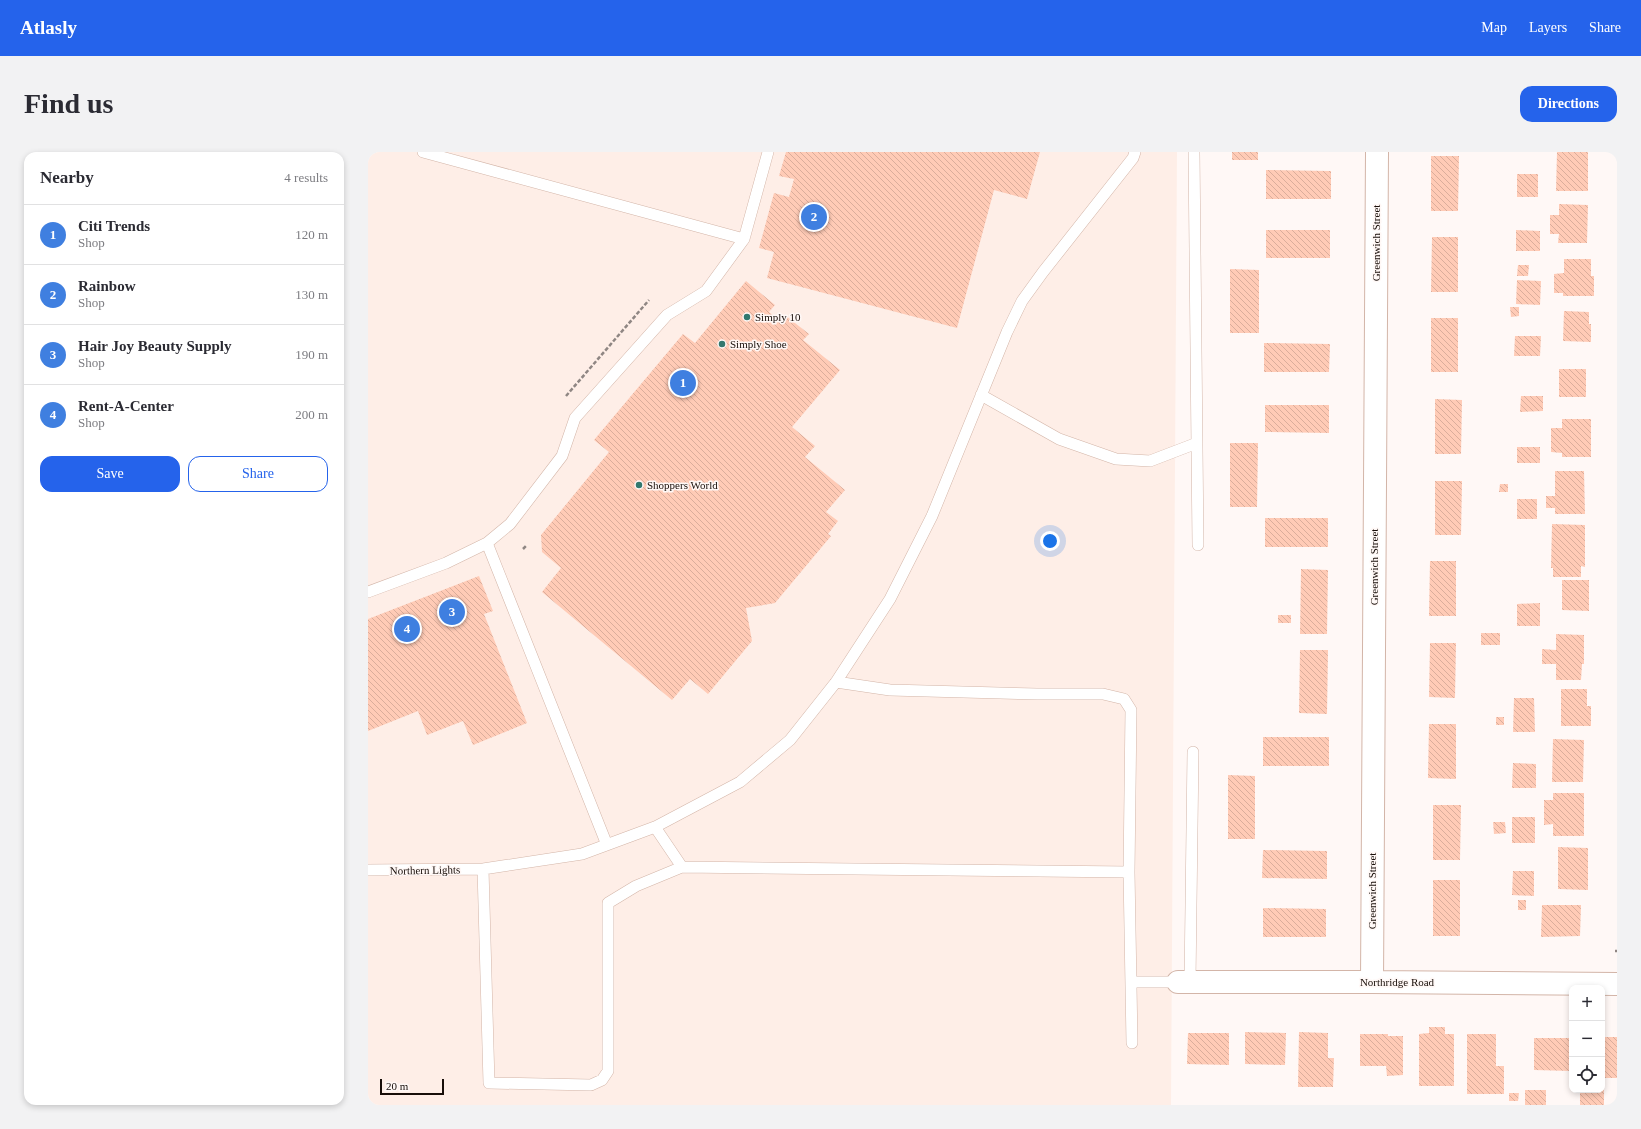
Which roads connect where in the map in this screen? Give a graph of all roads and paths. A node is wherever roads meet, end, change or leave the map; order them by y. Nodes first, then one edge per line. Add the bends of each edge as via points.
1 (423, 152) edge
2 (768, 152) edge
3 (1135, 152) edge
4 (1194, 152) edge
5 (1377, 152) edge
6 (744, 240) junction
7 (649, 300) dead end
8 (981, 395) junction
9 (566, 396) dead end
10 (1197, 443) junction
11 (487, 543) junction
12 (1198, 545) dead end
13 (526, 546) dead end
14 (523, 549) dead end
15 (368, 592) edge
16 (836, 682) junction
17 (1193, 752) dead end
18 (655, 827) junction
19 (607, 845) junction
20 (682, 867) junction
21 (483, 869) junction
22 (368, 870) edge
23 (1130, 873) junction
24 (1131, 982) junction
25 (1184, 982) junction
26 (1372, 982) junction
27 (1617, 984) edge
28 (1132, 1043) dead end

1 - 6 lane
2 - 6 lane
3 - 8 lane, Northern Lights via 1133,158 1022,301
4 - 10 lane
5 - 26 street, Greenwich Street
6 - 11 lane via 706,291 667,315 575,418 562,456 510,524
7 - 9 path
8 - 10 lane via 1059,439 1116,459 1150,461
8 - 16 lane, Northern Lights via 932,516 890,599
10 - 12 lane
11 - 15 lane via 446,563
11 - 19 lane
13 - 14 path
16 - 18 lane, Northern Lights via 790,740 740,782
16 - 23 lane via 890,690 1103,694 1124,699 1131,710
17 - 25 lane
18 - 19 lane, Northern Lights
18 - 20 lane
19 - 21 lane, Northern Lights via 582,854
20 - 21 lane via 636,886 608,902 608,1071 602,1080 591,1085 489,1083
20 - 23 lane via 1105,870
21 - 22 lane, Northern Lights
23 - 24 lane
24 - 25 lane
24 - 28 lane
25 - 26 street, Northridge Road
26 - 27 street, Northridge Road

